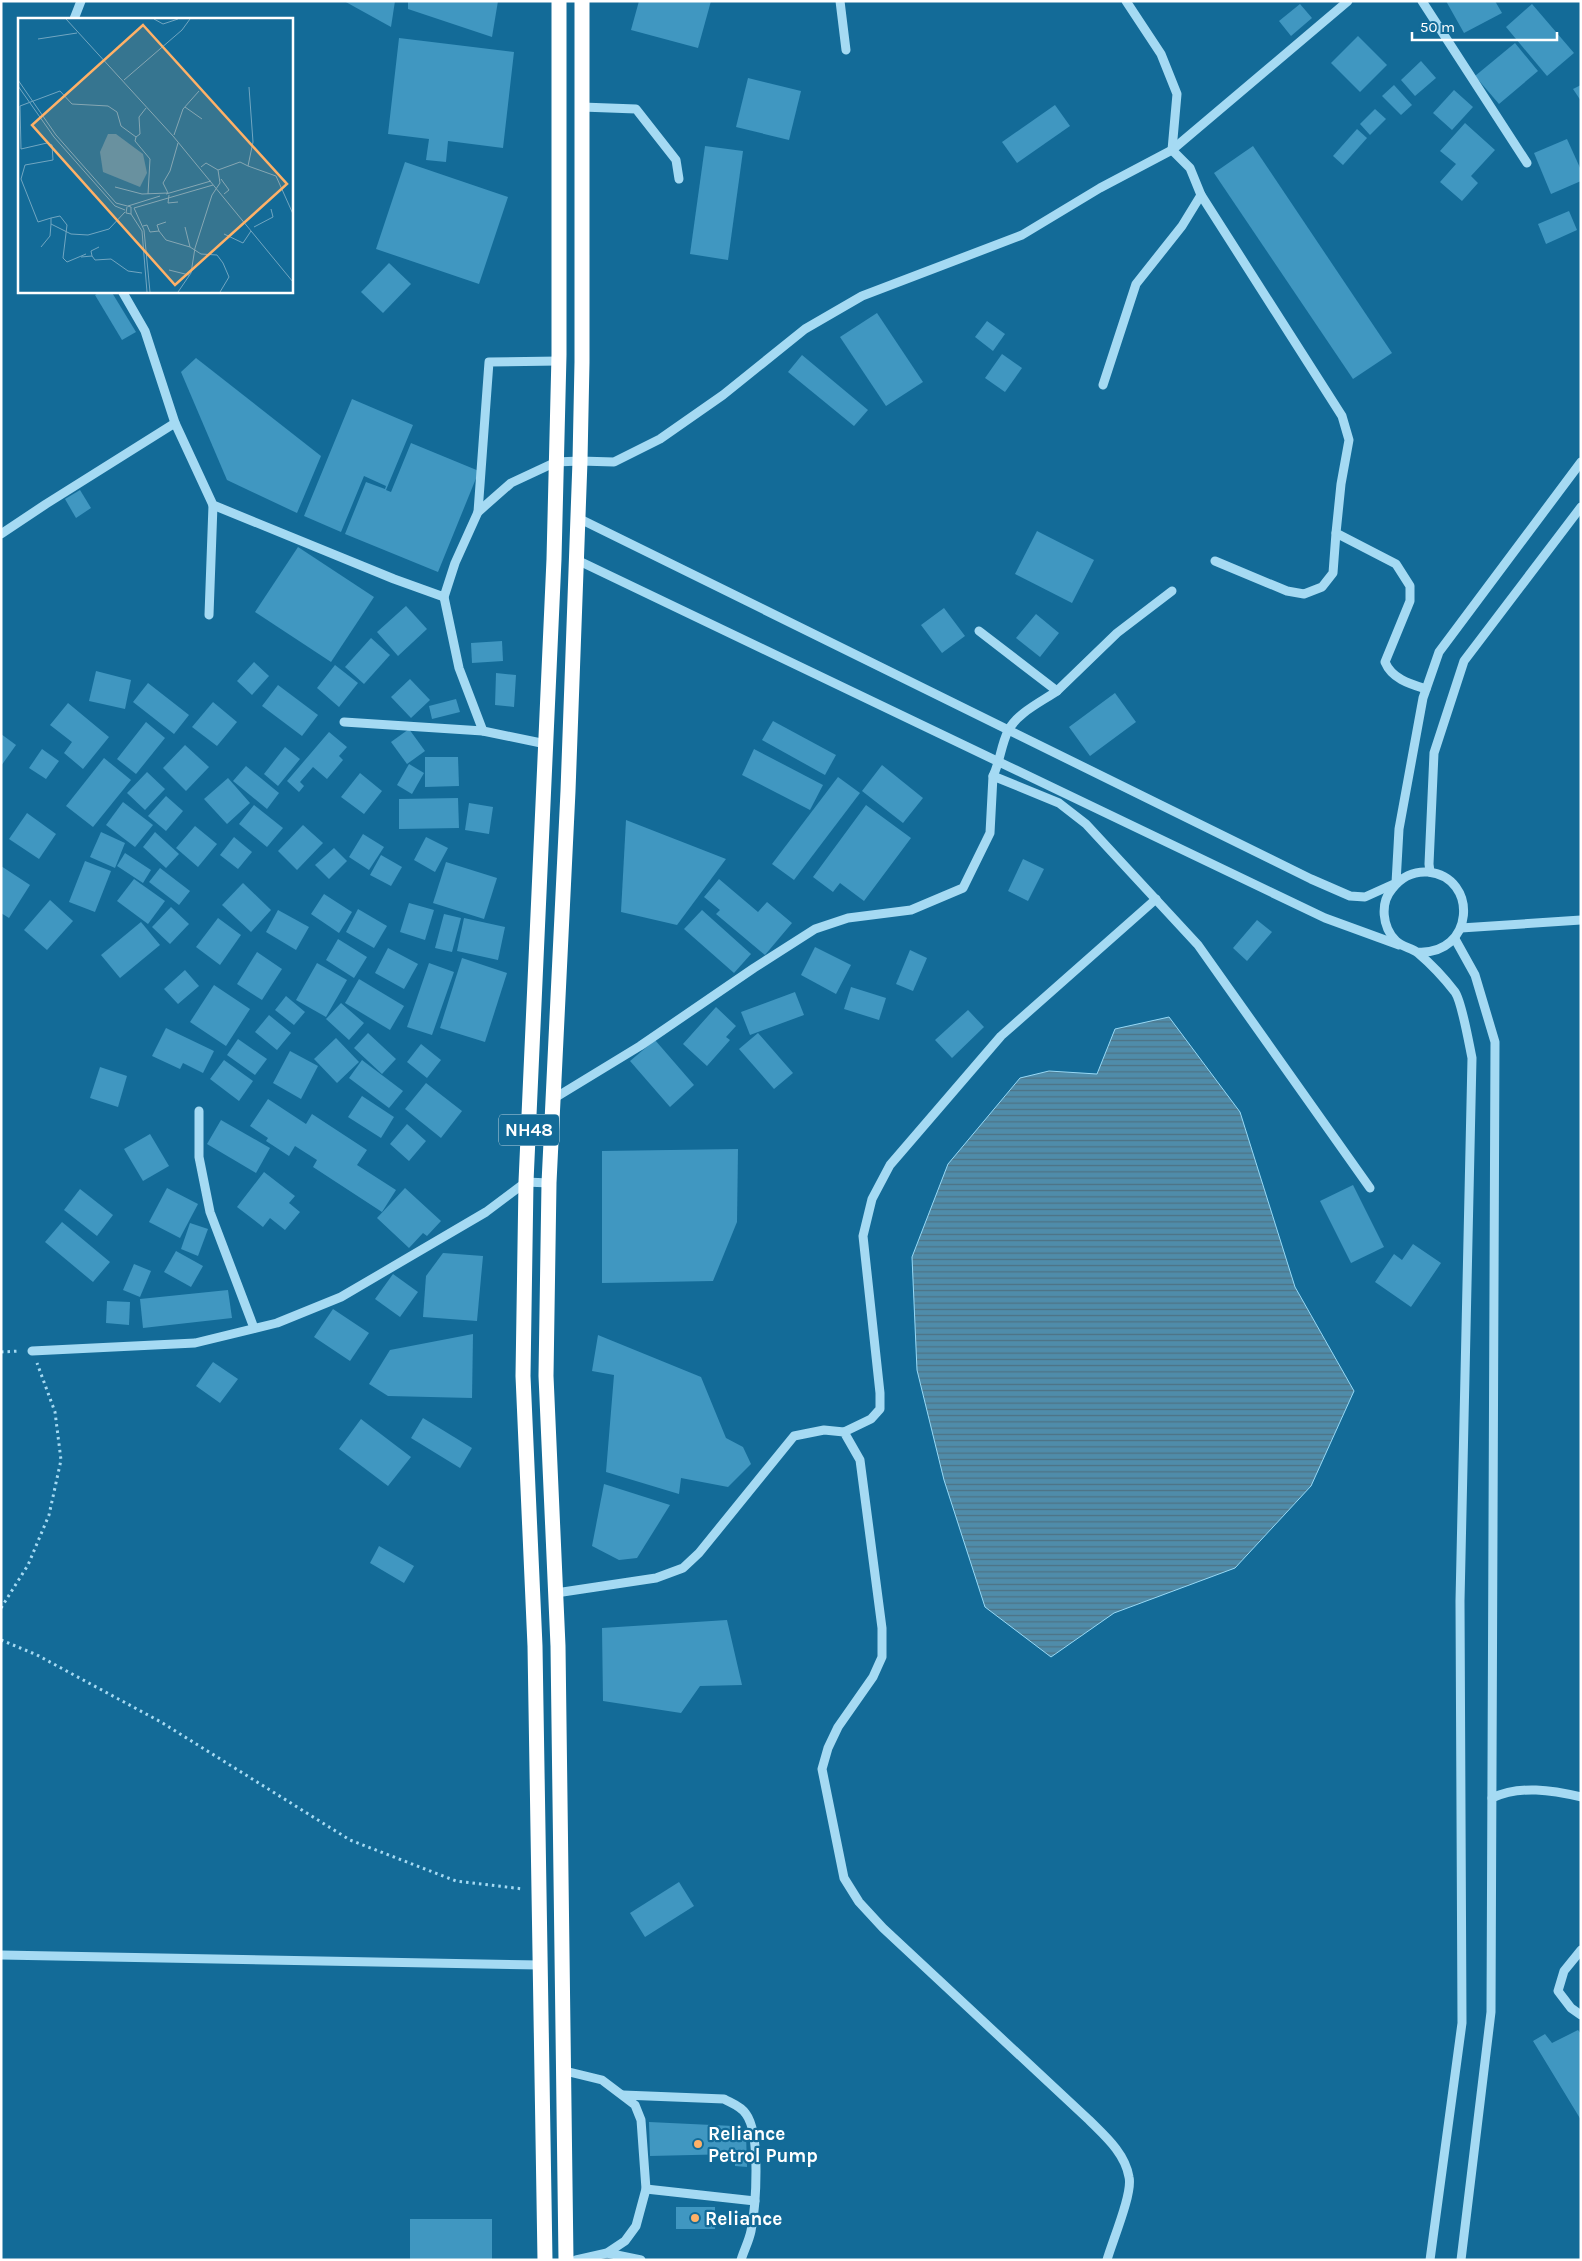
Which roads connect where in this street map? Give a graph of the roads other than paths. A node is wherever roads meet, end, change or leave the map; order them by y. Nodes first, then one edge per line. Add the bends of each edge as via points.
1 (81, 1) edge
2 (559, 1) edge
3 (582, 1) edge
4 (840, 1) edge
5 (1126, 1) edge
6 (1348, 1) edge
7 (1422, 1) edge
8 (74, 18) edge
9 (559, 50) junction
10 (846, 50) dead end
11 (582, 51) junction
12 (582, 106) junction
13 (1172, 150) junction
14 (1527, 163) dead end
15 (679, 179) dead end
16 (1201, 195) junction
17 (123, 292) edge
18 (559, 361) junction
19 (1103, 385) dead end
20 (175, 423) junction
21 (580, 461) junction
22 (556, 462) junction
23 (1581, 462) edge
24 (213, 505) junction
25 (1581, 507) edge
26 (478, 512) junction
27 (578, 518) junction
28 (1336, 533) junction
29 (1, 534) edge
30 (577, 560) junction
31 (1215, 561) dead end
32 (1172, 591) dead end
33 (444, 597) junction
34 (209, 615) dead end
35 (979, 630) dead end
36 (1426, 689) junction
37 (1057, 691) junction
38 (344, 722) dead end
39 (1008, 730) junction
40 (483, 731) junction
41 (546, 744) junction
42 (1000, 762) junction
43 (993, 776) junction
44 (1430, 872) junction
45 (1396, 883) junction
46 (1156, 899) junction
47 (1581, 920) edge
48 (1461, 928) junction
49 (1455, 939) junction
50 (1406, 948) junction
51 (1417, 952) junction
52 (536, 980) junction
53 (559, 982) junction
54 (553, 1099) junction
55 (199, 1111) dead end
56 (526, 1182) junction
57 (549, 1183) junction
58 (1370, 1188) dead end
59 (254, 1328) junction
60 (32, 1351) road end
61 (844, 1432) junction
62 (556, 1593) junction
63 (1581, 1797) edge
64 (1492, 1798) junction
65 (1581, 1950) edge
66 (1, 1954) edge
67 (540, 1965) junction
68 (1581, 2016) edge
69 (565, 2071) junction
70 (623, 2095) junction
71 (646, 2189) junction
72 (755, 2201) junction
73 (607, 2253) junction
74 (545, 2260) edge
75 (566, 2260) edge
76 (576, 2260) edge
77 (641, 2260) edge
78 (741, 2260) edge
79 (1106, 2260) edge
80 (1430, 2260) edge
81 (1462, 2260) edge

1 - 8 street
2 - 9 highway, NH48
3 - 11 highway, NH48
4 - 10 street
5 - 13 street via 1161,54 1177,94
6 - 13 street
7 - 14 street
9 - 11 highway
9 - 18 highway, NH48
11 - 12 highway, NH48
12 - 15 street via 636,109 676,160
12 - 21 highway, NH48
13 - 16 street via 1190,168
13 - 21 street via 1022,235 862,296 805,329 723,395 660,439 614,462
16 - 19 street via 1182,226 1136,284
16 - 28 street via 1342,416 1349,440
17 - 20 street via 144,331
18 - 22 highway, NH48
18 - 26 street via 489,362
20 - 24 street
20 - 29 street
21 - 22 street
21 - 27 highway, NH48
22 - 26 street via 511,483
22 - 41 highway, NH48
23 - 36 street via 1439,652
24 - 33 street via 394,580
24 - 34 street
25 - 44 street via 1464,661 1434,753
26 - 33 street
27 - 30 highway, NH48
27 - 39 street
28 - 31 street via 1333,573 1322,587 1304,594 1287,591
28 - 36 street via 1396,564 1410,586 1410,600 1385,662 1388,670
30 - 42 street
30 - 53 highway, NH48
32 - 37 street via 1116,633
33 - 40 street via 459,668
35 - 37 street
36 - 45 street via 1399,829
37 - 39 street via 1022,714
38 - 40 street
39 - 42 street
39 - 45 street via 1350,896 1366,897
40 - 41 street
41 - 52 highway, NH48
42 - 43 street
42 - 50 street via 1325,918
43 - 46 street via 1059,803 1086,824
43 - 54 street via 990,833 963,888 911,910 848,918 815,929 640,1046
44 - 45 street via 1418,872
44 - 48 street via 1452,883 1459,893 1464,910
45 - 50 street via 1384,905 1384,918 1388,930
46 - 58 street via 1198,945
46 - 61 street via 1001,1036 890,1164 872,1199 863,1236 880,1409 871,1419
47 - 48 street
48 - 49 street
49 - 51 street via 1438,950
49 - 64 street via 1475,975 1495,1042
50 - 51 street
51 - 80 street via 1456,994 1472,1058 1460,1600 1462,2023
52 - 53 highway
52 - 56 highway, NH48
53 - 54 highway, NH48
54 - 57 highway, NH48
55 - 59 street via 200,1157 210,1212
56 - 57 street
56 - 59 street via 486,1212 341,1297 277,1323
56 - 67 highway, NH48 via 522,1376 535,1646
57 - 62 highway, NH48 via 546,1376
59 - 60 street via 195,1342
61 - 62 street via 824,1430 794,1436 699,1553 683,1568 656,1578
61 - 79 street via 860,1460 882,1628 882,1657 873,1677 838,1728 822,1769 844,1878 859,1902 883,1928 1118,2150 1130,2178
62 - 69 highway, NH48
63 - 64 street via 1549,1789 1504,1792
64 - 81 street via 1491,2012
65 - 68 street via 1564,1971 1558,1991 1570,2008
66 - 67 street
67 - 74 highway, NH48
69 - 70 street via 602,2080
69 - 75 highway, NH48
70 - 71 street via 635,2105 641,2120
70 - 72 street via 724,2099 746,2113 752,2126 757,2184
71 - 72 street
71 - 73 street via 636,2226 625,2241
72 - 78 street via 751,2232
73 - 76 street
73 - 77 street

